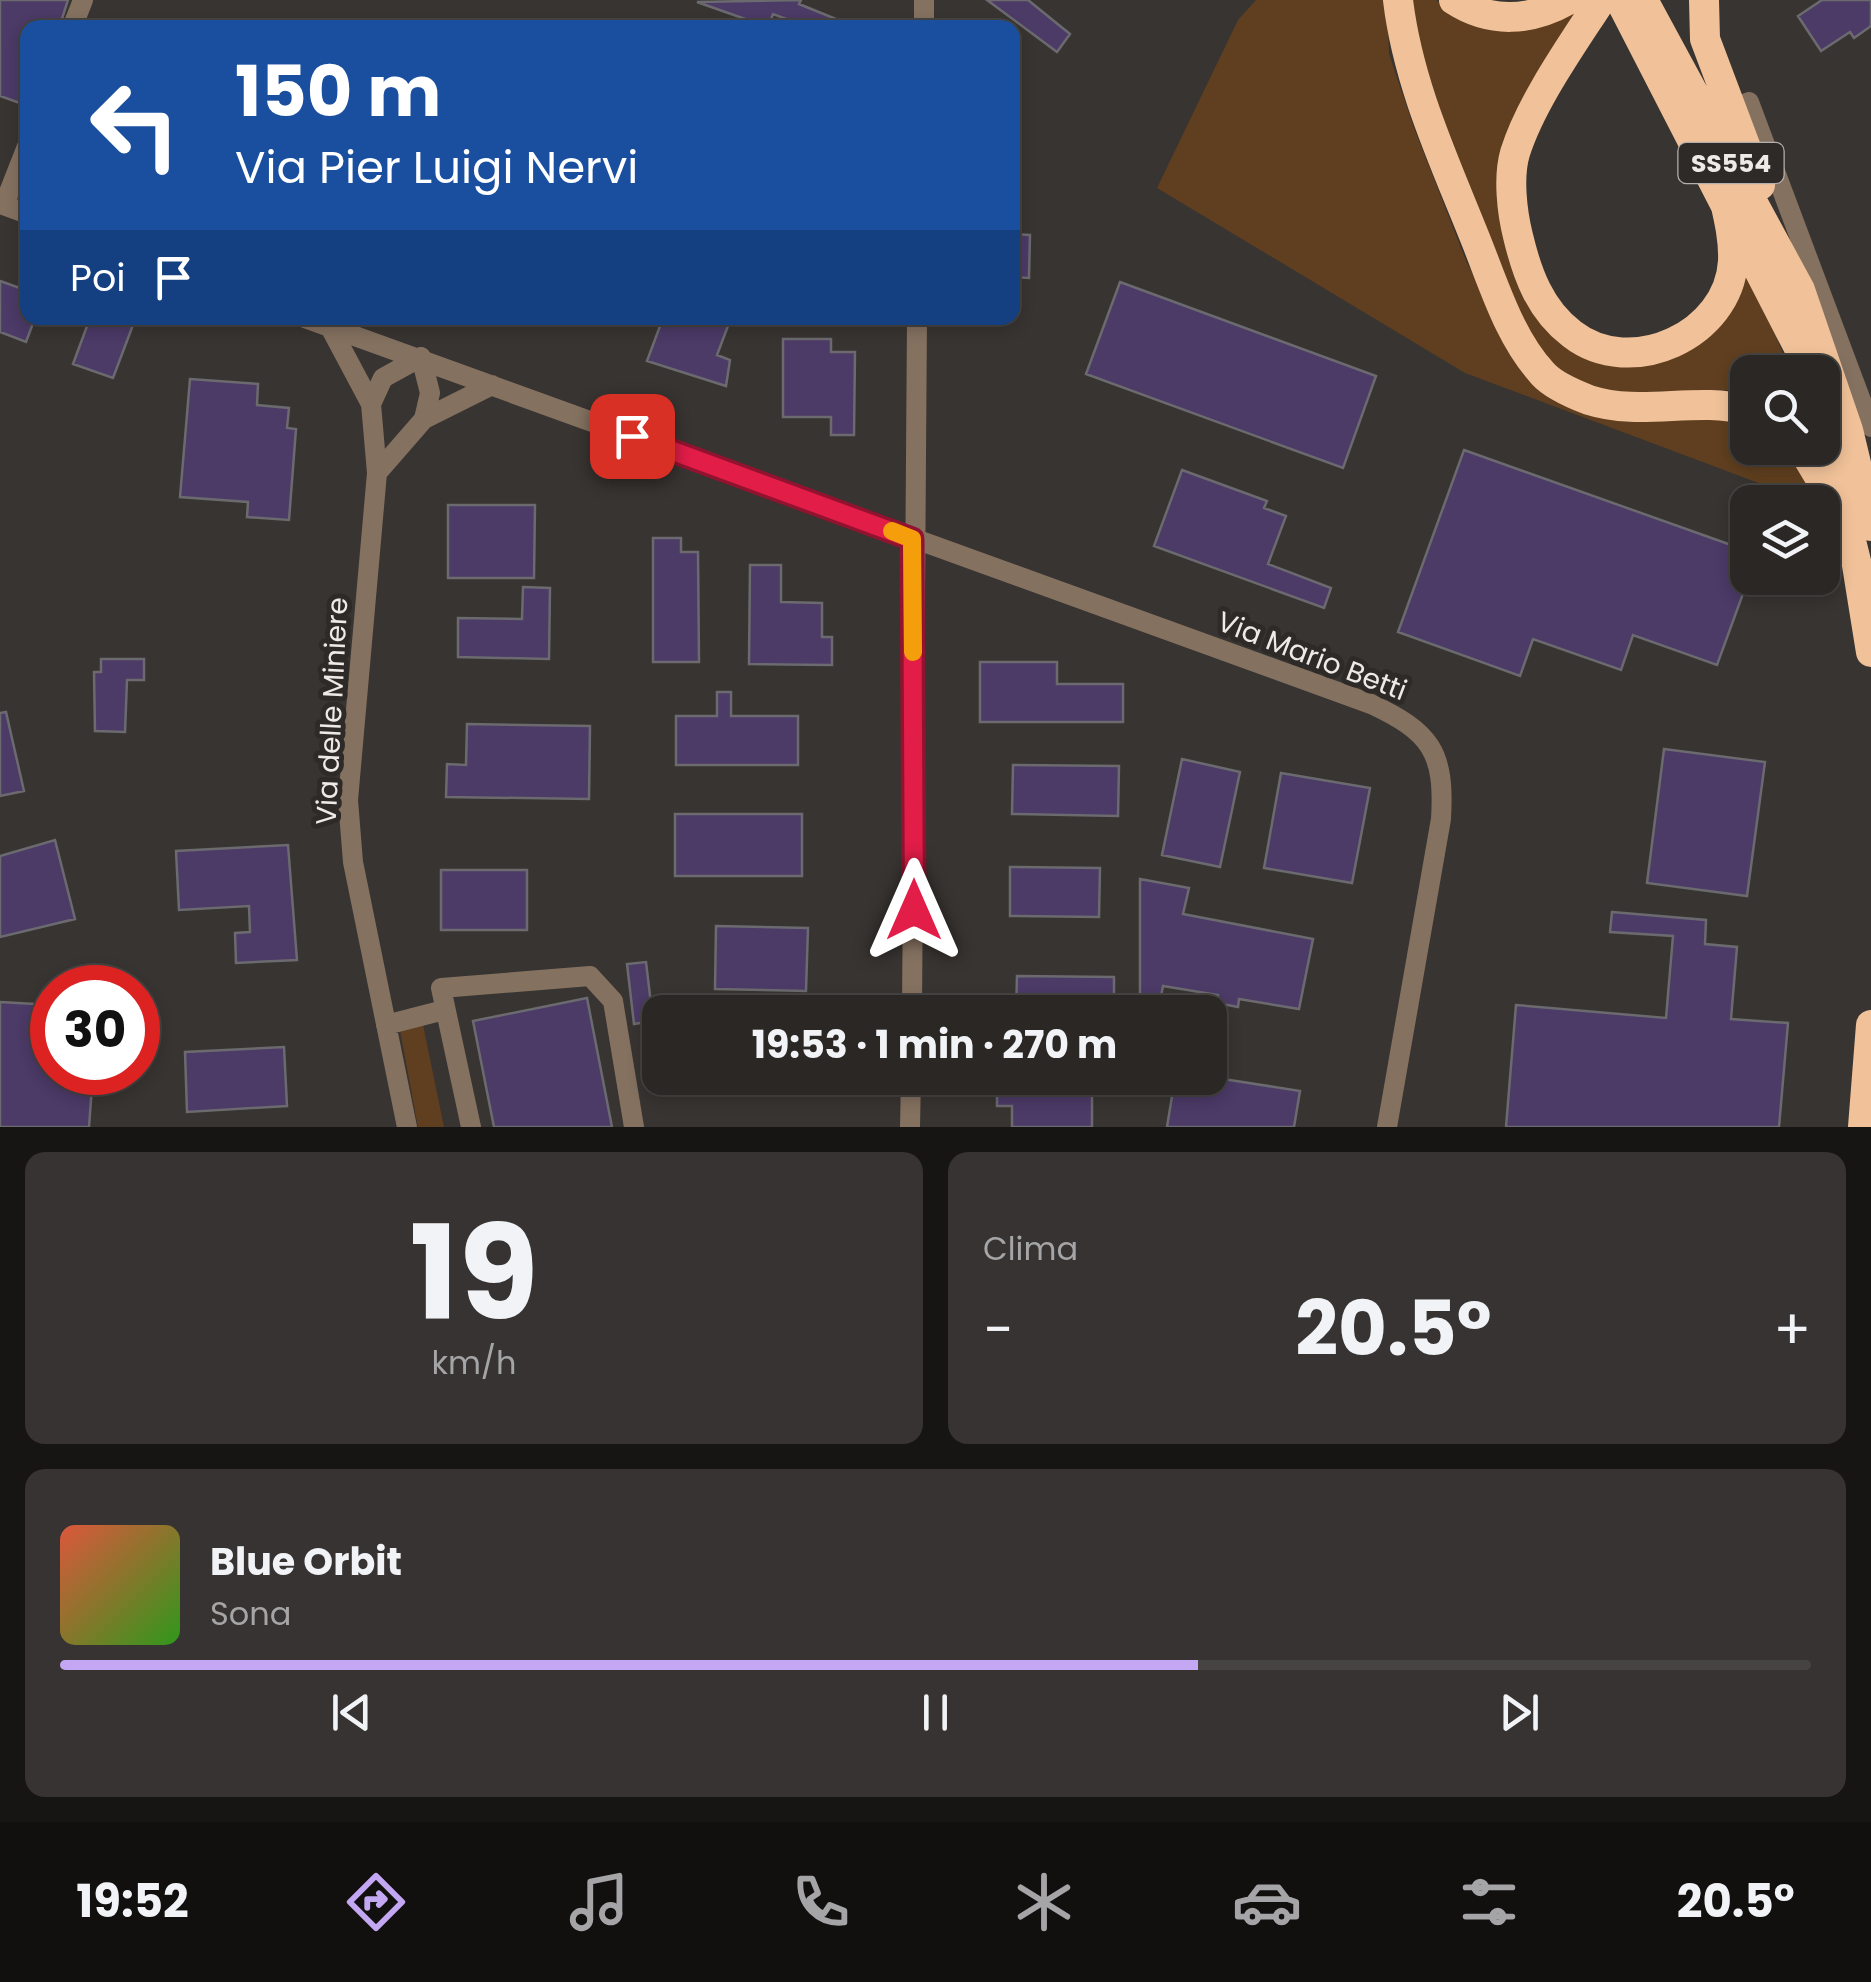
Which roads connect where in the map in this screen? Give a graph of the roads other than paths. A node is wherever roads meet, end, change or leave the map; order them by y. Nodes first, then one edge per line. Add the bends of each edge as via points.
1 (1398, 0) edge
2 (1454, 0) edge
3 (1568, 0) edge
4 (1601, 0) edge
5 (1620, 0) edge
6 (1643, 0) edge
7 (1704, 0) edge
8 (1650, 40) junction
9 (1740, 105) junction
10 (20, 162) edge
11 (1723, 193) junction
12 (2, 204) edge
13 (1800, 290) junction
14 (327, 325) edge
15 (917, 325) edge
16 (330, 326) junction
17 (1802, 355) edge
18 (421, 357) junction
19 (492, 385) junction
20 (371, 404) junction
21 (1730, 406) edge
22 (424, 419) junction
23 (1857, 425) edge
24 (1815, 465) edge
25 (377, 473) junction
26 (1871, 526) edge
27 (912, 539) junction
28 (1857, 566) junction
29 (1871, 652) edge
30 (912, 995) edge
31 (444, 1010) junction
32 (386, 1025) junction
33 (1871, 1025) edge
34 (911, 1095) edge
35 (407, 1127) edge
36 (470, 1127) edge
37 (634, 1127) edge
38 (910, 1127) edge
39 (1387, 1127) edge
40 (1863, 1127) edge

1 - 21 highway via 1420,100 1514,335 1545,378 1588,399 1629,408
2 - 3 highway via 1499,18 1535,16
4 - 11 highway via 1556,70 1515,154 1514,220 1527,274 1546,307 1573,335 1619,353 1682,339 1708,321 1733,265
5 - 8 highway, SS554
6 - 8 highway, SS554
7 - 9 highway via 1706,39
8 - 11 highway, SS554
8 - 13 highway, SS554
9 - 13 highway
9 - 23 street
10 - 12 street
11 - 17 highway, SS554
13 - 23 highway, SS554
14 - 16 street, Via Mario Betti
15 - 27 street
16 - 18 street, Via Mario Betti
16 - 20 street, Via delle Miniere
18 - 19 street, Via Mario Betti
18 - 20 street via 383,378
18 - 22 street via 430,393
19 - 22 street
19 - 27 street, Via Mario Betti
20 - 25 street, Via delle Miniere
22 - 25 street
23 - 26 highway, SS554
23 - 28 highway, SS554
24 - 28 highway
25 - 32 street, Via delle Miniere via 348,800 353,862
27 - 30 street
27 - 39 street, Via Mario Betti via 1371,704 1410,722 1434,750 1444,776 1441,819
28 - 29 highway, SS554
31 - 32 street
31 - 36 street
31 - 37 street via 441,988 590,976 613,1001
32 - 35 street, Via delle Miniere
33 - 40 highway
34 - 38 street

